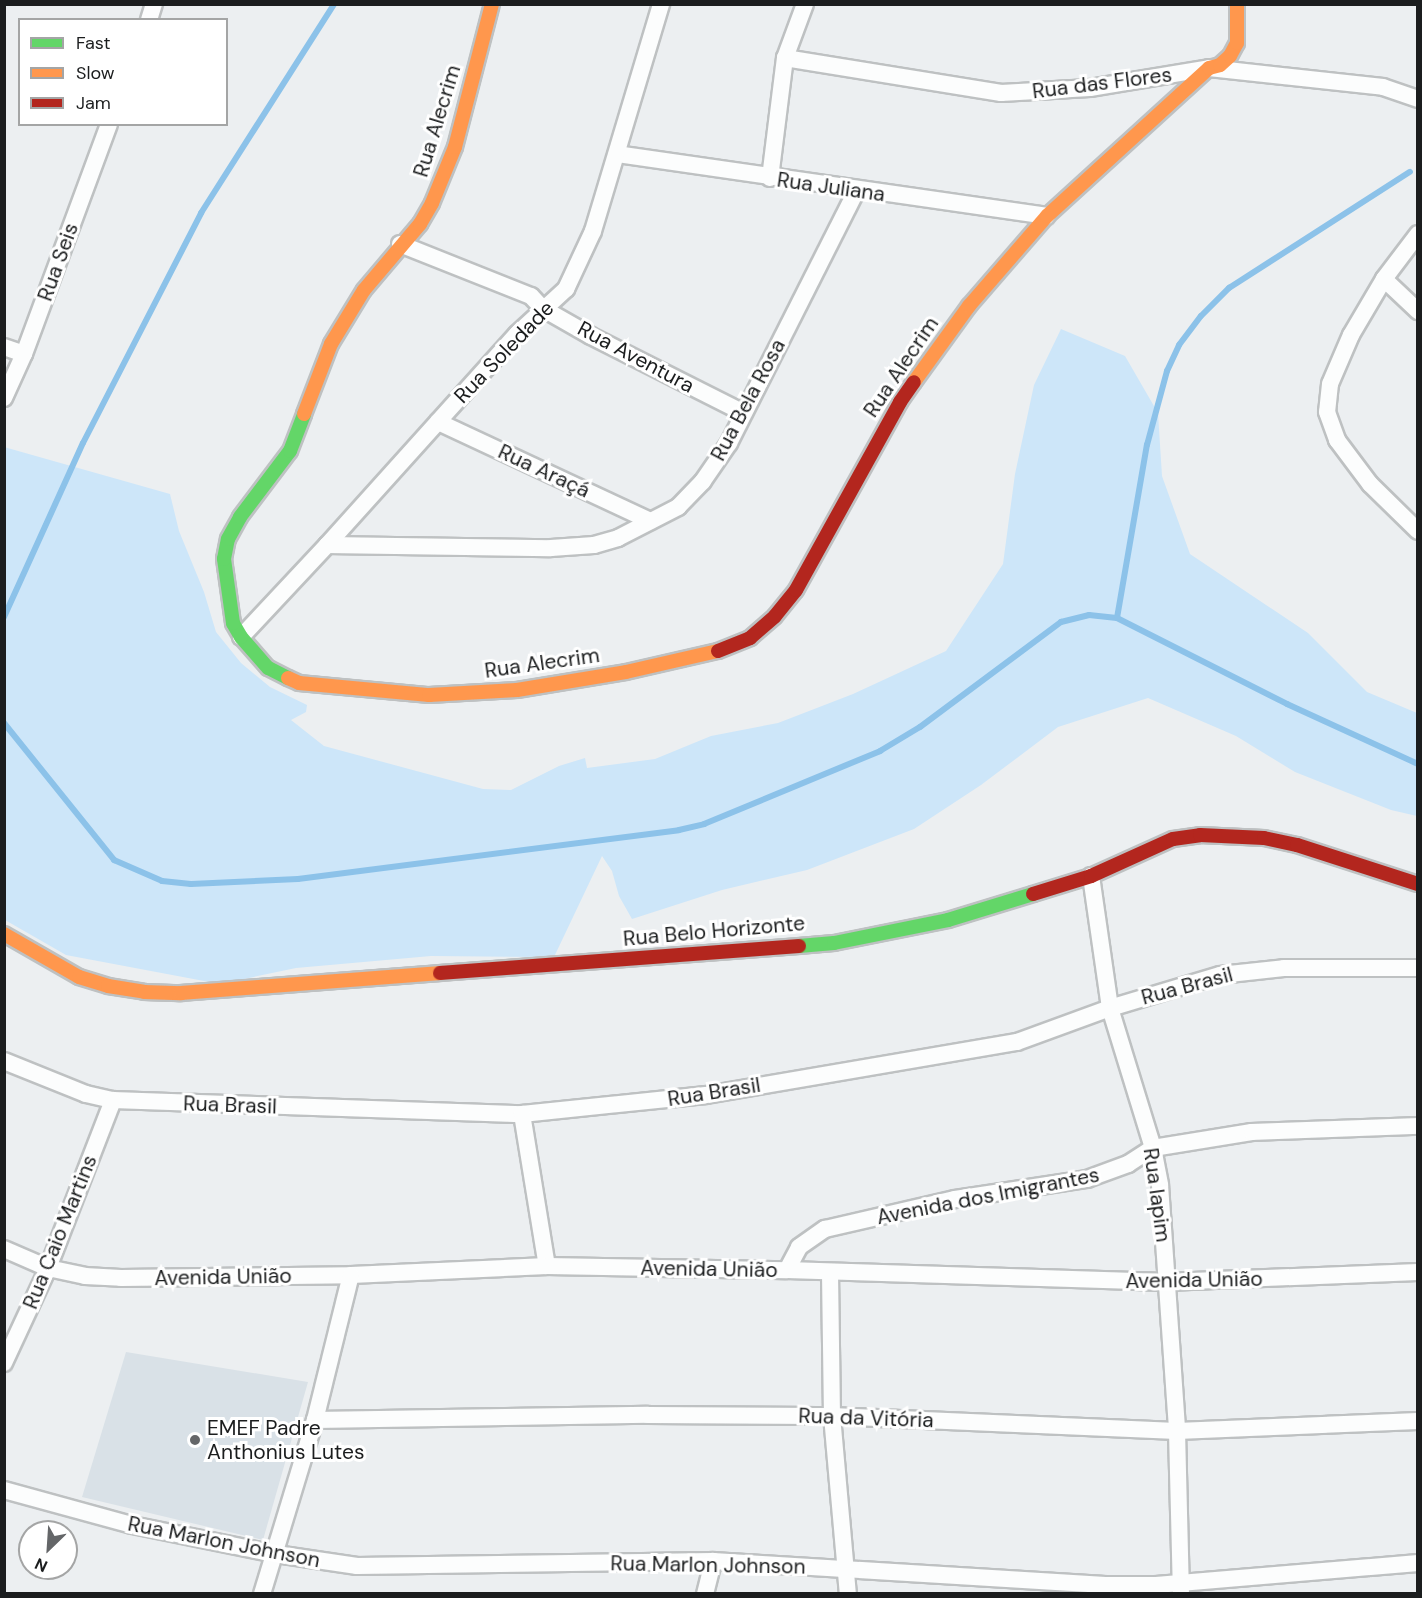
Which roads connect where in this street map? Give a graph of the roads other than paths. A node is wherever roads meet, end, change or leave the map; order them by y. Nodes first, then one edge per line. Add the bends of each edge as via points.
1 (492, 4) edge
2 (661, 4) edge
3 (805, 4) edge
4 (1237, 4) edge
5 (785, 58) junction
6 (1209, 68) junction
7 (1418, 99) edge
8 (108, 126) edge
9 (616, 154) junction
10 (770, 178) junction
11 (857, 190) junction
12 (1047, 216) junction
13 (1418, 234) edge
14 (400, 244) junction
15 (1384, 279) junction
16 (542, 308) junction
17 (1418, 311) edge
18 (4, 347) edge
19 (24, 354) junction
20 (4, 398) edge
21 (742, 412) junction
22 (438, 422) junction
23 (650, 520) junction
24 (1418, 531) edge
25 (327, 545) junction
26 (241, 637) junction
27 (1091, 876) junction
28 (1418, 884) edge
29 (4, 934) edge
30 (1418, 968) edge
31 (1110, 1008) junction
32 (4, 1061) edge
33 (113, 1100) junction
34 (522, 1114) junction
35 (1418, 1125) edge
36 (1153, 1148) junction
37 (4, 1249) edge
38 (547, 1266) junction
39 (48, 1268) junction
40 (787, 1270) junction
41 (1418, 1272) edge
42 (830, 1273) junction
43 (351, 1275) junction
44 (1167, 1282) junction
45 (4, 1363) edge
46 (832, 1416) junction
47 (315, 1420) junction
48 (1418, 1421) edge
49 (1177, 1431) junction
50 (4, 1490) edge
51 (276, 1554) junction
52 (713, 1561) junction
53 (1418, 1563) edge
54 (848, 1568) junction
55 (1181, 1588) edge
56 (262, 1593) edge
57 (705, 1593) edge
58 (848, 1593) edge

1 - 14 street, Rua Alecrim via 444,176 420,224
2 - 9 street, Rua Soledade
3 - 5 street
4 - 6 street, Rua Alecrim via 1237,44 1220,65
5 - 6 street, Rua das Flores via 1000,93 1090,88
5 - 10 street
6 - 7 street, Rua das Flores via 1383,87
6 - 12 street, Rua Alecrim
8 - 19 street, Rua Seis
9 - 10 street, Rua Juliana
9 - 16 street, Rua Soledade via 579,264 566,289
10 - 11 street, Rua Juliana via 815,181
11 - 12 street, Rua Juliana
11 - 21 street, Rua Bela Rosa
12 - 26 street, Rua Alecrim via 969,306 900,402 796,590 750,638 725,649 626,672 517,690 429,695 299,683 268,668
13 - 15 street
14 - 16 street, Rua Aventura via 515,288 531,296
14 - 26 street, Rua Alecrim via 364,290 332,344 290,451 228,539 224,558 226,589
15 - 17 street
15 - 24 street via 1351,335 1330,384 1327,412 1337,440 1370,484
16 - 21 street, Rua Aventura
16 - 22 street, Rua Soledade
18 - 19 street
19 - 20 street, Rua Seis
21 - 23 street, Rua Bela Rosa via 729,443 703,481 678,507
22 - 23 street, Rua Araçá
22 - 25 street, Rua Soledade
23 - 25 street, Rua Bela Rosa via 618,538 594,545
25 - 26 street, Rua Soledade
27 - 28 street, Rua Belo Horizonte via 1173,839 1230,835 1297,845
27 - 29 street, Rua Belo Horizonte via 948,920 834,943 221,992 144,992 108,986 79,977
27 - 31 street, Rua Iapim
30 - 31 street, Rua Brasil via 1252,970 1220,975
31 - 34 street, Rua Brasil via 1017,1042 706,1095
31 - 36 street, Rua Iapim
32 - 33 street, Rua Brasil via 86,1094
33 - 34 street, Rua Brasil
33 - 39 street, Rua Caio Martins
34 - 38 street
35 - 36 street, Avenida dos Imigrantes via 1252,1132
36 - 40 street, Avenida dos Imigrantes via 1128,1164 1087,1179 955,1199 825,1229 799,1247
36 - 44 street, Rua Iapim via 1160,1185
37 - 39 street, Avenida União
38 - 40 street, Avenida União
38 - 43 street, Avenida União
39 - 43 street, Avenida União via 121,1278
39 - 45 street, Rua Caio Martins
40 - 42 street, Avenida União
41 - 44 street, Avenida União
42 - 44 street, Avenida União
42 - 46 street
43 - 47 street
44 - 49 street, Rua Iapim
46 - 47 street, Rua da Vitória
46 - 49 street, Rua da Vitória
46 - 54 street
47 - 51 street
48 - 49 street, Rua da Vitória
49 - 55 street, Rua Iapim
50 - 51 street, Rua Marlon Johnson via 132,1525
51 - 52 street, Rua Marlon Johnson via 388,1568
51 - 56 street
52 - 54 street, Rua Marlon Johnson
52 - 57 street
53 - 55 street, Rua Marlon Johnson
54 - 55 street, Rua Marlon Johnson
54 - 58 street

